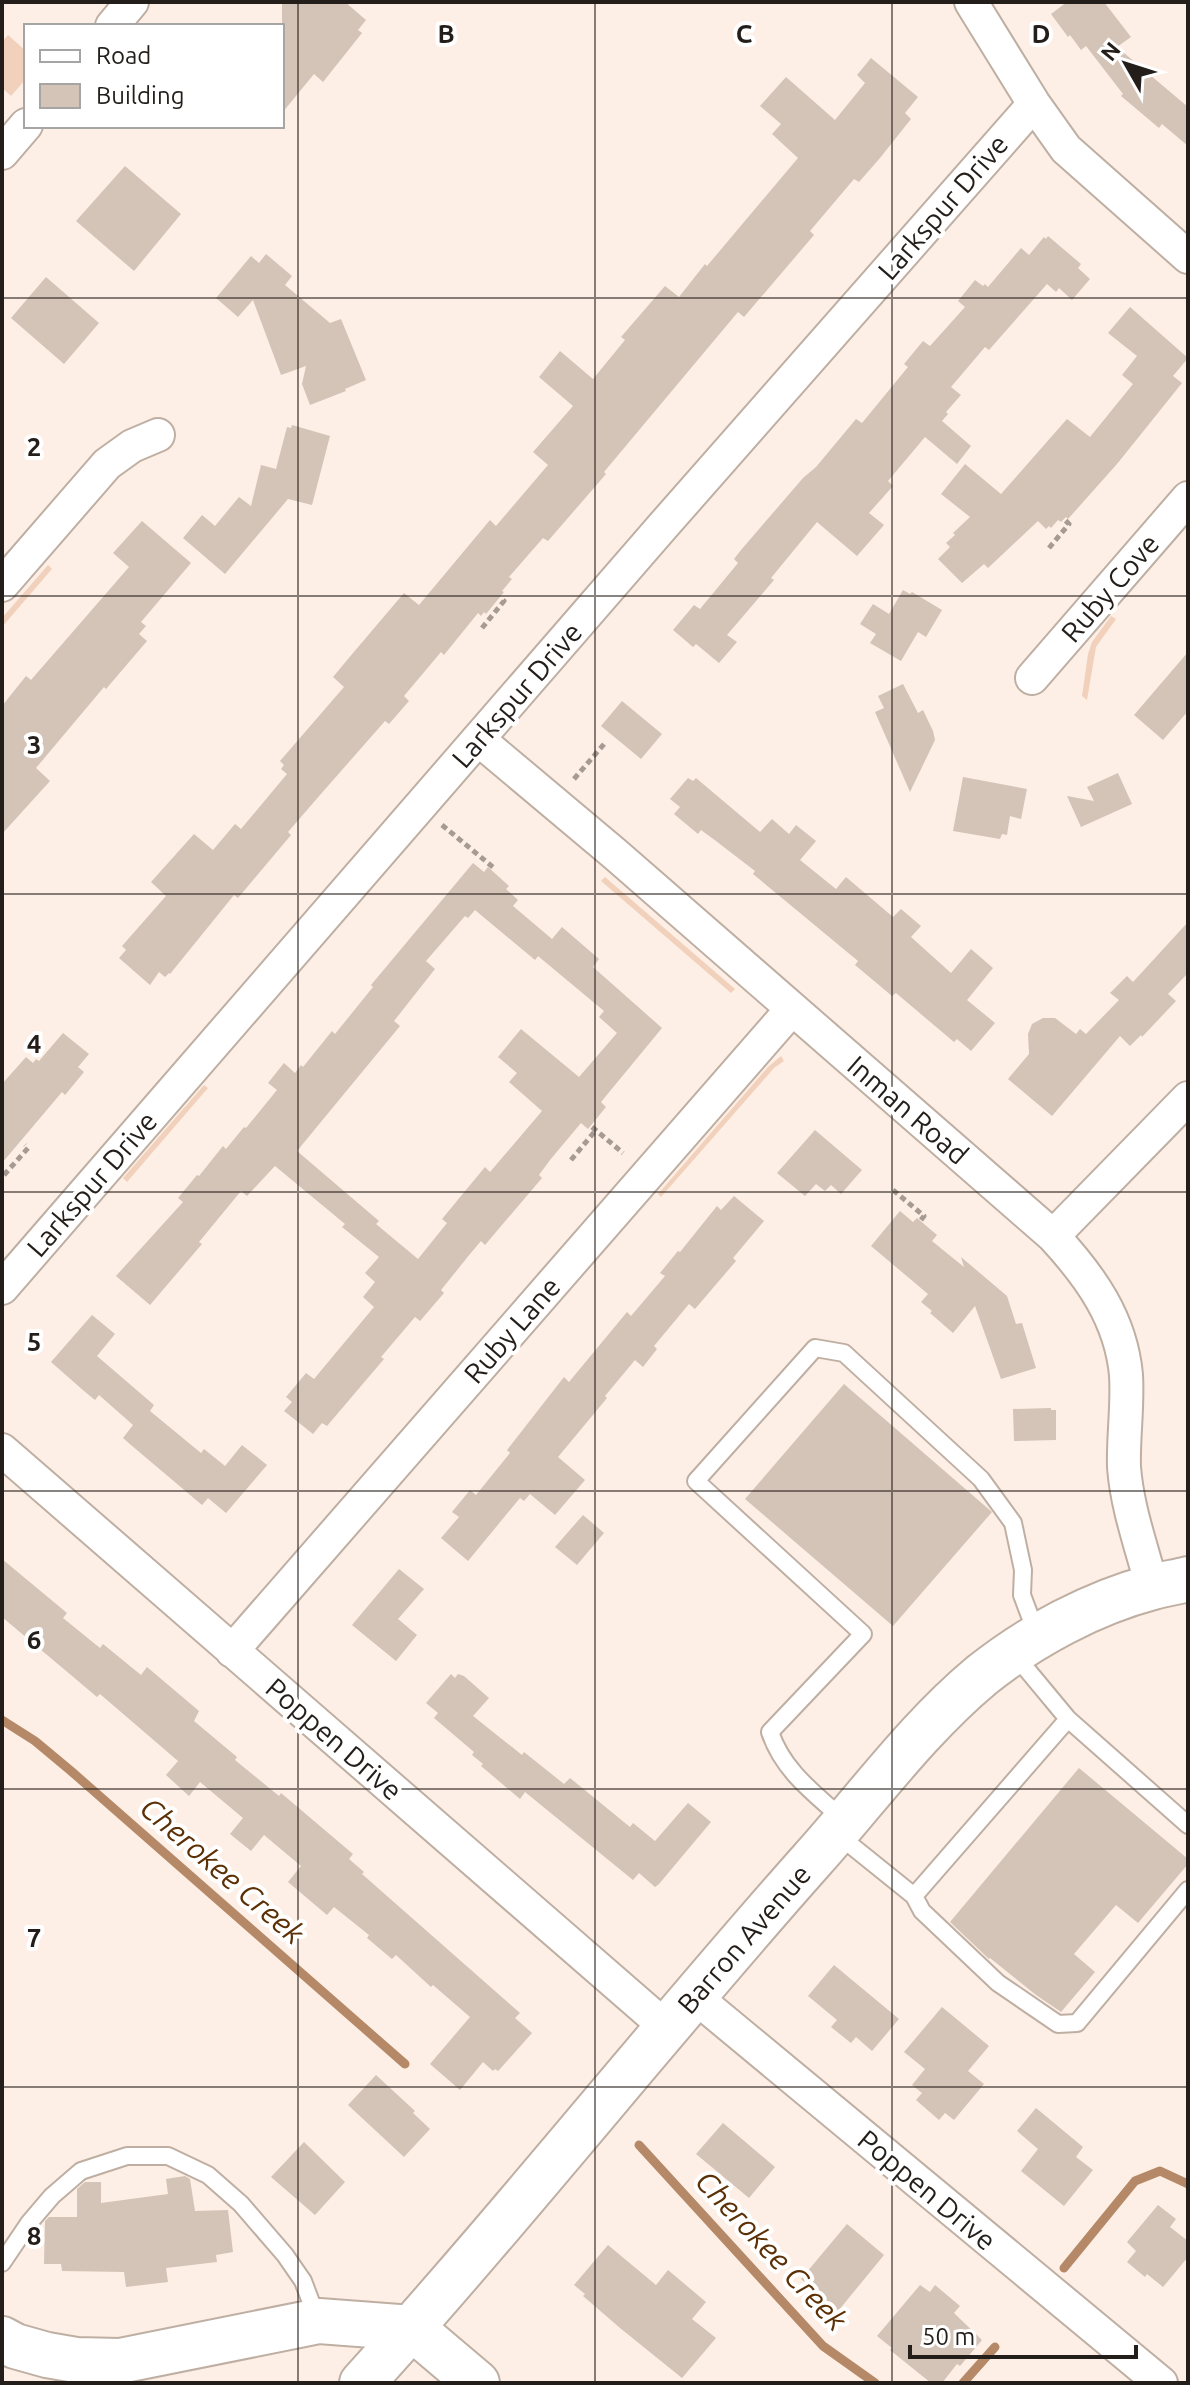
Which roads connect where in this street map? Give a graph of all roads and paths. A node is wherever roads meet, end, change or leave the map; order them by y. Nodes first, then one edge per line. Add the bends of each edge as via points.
1 (132, 2) edge
2 (971, 2) edge
3 (114, 24) edge
4 (1034, 104) junction
5 (24, 127) edge
6 (2, 153) edge
7 (1188, 257) edge
8 (158, 435) dead end
9 (1188, 498) edge
10 (1065, 520) dead end
11 (1049, 548) dead end
12 (2, 585) edge
13 (501, 599) dead end
14 (482, 628) dead end
15 (1032, 678) dead end
16 (478, 739) junction
17 (605, 743) dead end
18 (574, 779) dead end
19 (442, 825) dead end
20 (494, 868) dead end
21 (792, 1009) junction
22 (1188, 1098) edge
23 (25, 1145) dead end
24 (623, 1153) dead end
25 (571, 1160) dead end
26 (4, 1175) dead end
27 (893, 1190) dead end
28 (921, 1220) dead end
29 (1053, 1236) junction
30 (2, 1288) edge
31 (2, 1450) edge
32 (1177, 1587) edge
33 (1025, 1645) junction
34 (232, 1651) junction
35 (1068, 1719) junction
36 (1188, 1825) edge
37 (841, 1827) junction
38 (1188, 1890) edge
39 (914, 1896) junction
40 (681, 2012) junction
41 (2, 2263) edge
42 (319, 2321) junction
43 (412, 2328) junction
44 (8, 2342) edge
45 (36, 2383) edge
46 (362, 2383) edge
47 (477, 2383) edge
48 (1161, 2383) edge

1 - 3 street
2 - 4 street
4 - 7 street via 1066,149
4 - 16 street, Larkspur Drive
5 - 6 street
8 - 12 street via 107,464
9 - 15 street, Ruby Cove
10 - 11 path via 1069,524
13 - 14 path
16 - 21 street, Inman Road
16 - 30 street, Larkspur Drive
17 - 18 path
19 - 20 path
21 - 29 street, Inman Road
21 - 34 street, Ruby Lane
22 - 29 street
23 - 26 path via 28,1148
24 - 25 path via 594,1129
27 - 28 path via 924,1216
29 - 32 street, Inman Road via 1103,1299 1120,1343 1126,1375 1124,1468 1130,1504
31 - 34 street, Poppen Drive
32 - 33 main road, Barron Avenue via 1098,1607
33 - 35 lane
33 - 37 main road, Barron Avenue via 937,1716
33 - 37 lane via 1023,1570 1013,1523 996,1497 844,1353 815,1348 696,1481 863,1634 770,1732 776,1751
34 - 40 street, Poppen Drive
35 - 36 lane
35 - 39 lane
37 - 39 lane
37 - 40 main road, Barron Avenue
38 - 39 lane via 1077,2023 1067,2024 1058,2024 998,1983 922,1911
40 - 43 main road, Barron Avenue
40 - 48 street, Poppen Drive
41 - 42 lane via 52,2196 81,2171 127,2156 168,2156 208,2175 241,2204 303,2281
42 - 43 main road
42 - 44 main road via 120,2361 76,2360
43 - 46 main road, Barron Avenue
43 - 47 main road
44 - 45 main road

